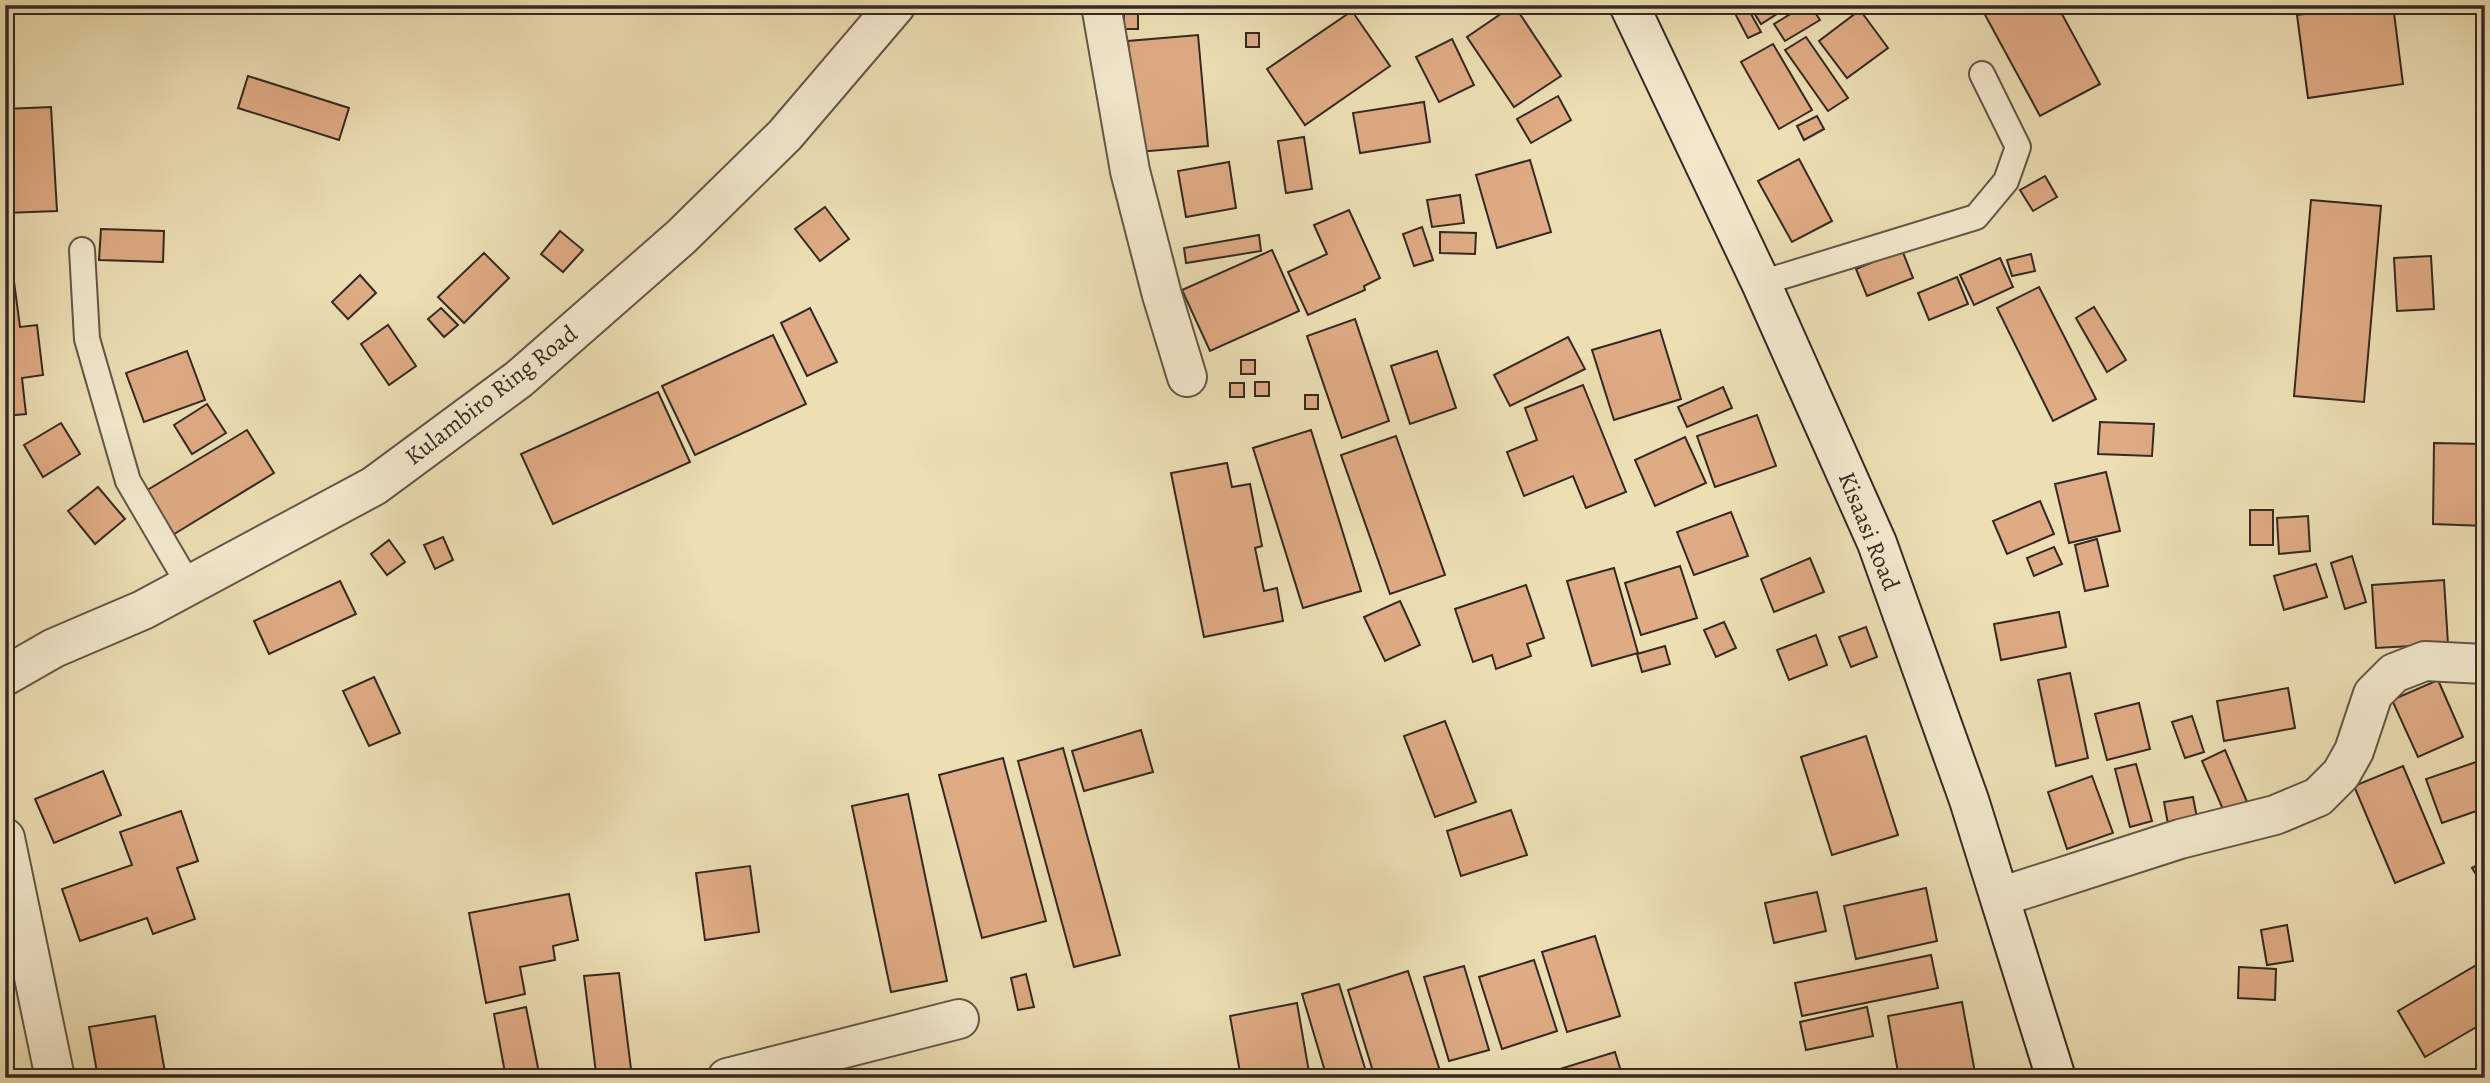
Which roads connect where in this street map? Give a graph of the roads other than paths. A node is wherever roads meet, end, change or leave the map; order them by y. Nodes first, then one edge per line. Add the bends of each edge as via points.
1 (896, 5) edge
2 (1101, 5) edge
3 (1629, 5) edge
4 (1982, 74) dead end
5 (82, 250) dead end
6 (1761, 283) junction
7 (1187, 377) dead end
8 (189, 585) junction
9 (2484, 664) edge
10 (5, 676) edge
11 (5, 838) edge
12 (2000, 897) junction
13 (958, 1019) dead end
14 (55, 1078) edge
15 (727, 1078) edge
16 (2056, 1078) edge

1 - 8 street, Kulambiro Ring Road via 785,135 681,237 519,379 374,486
2 - 7 street via 1130,171
3 - 6 street, Kisaasi Road
4 - 6 lane via 2018,148 2006,181 1976,217
5 - 8 lane via 87,339 128,481
6 - 12 street, Kisaasi Road via 1877,543
8 - 10 street, Kulambiro Ring Road
9 - 12 street via 2425,661 2394,673 2373,694 2354,751 2341,774 2318,797 2275,815 2180,839
11 - 14 street
12 - 16 street, Kisaasi Road
13 - 15 street

